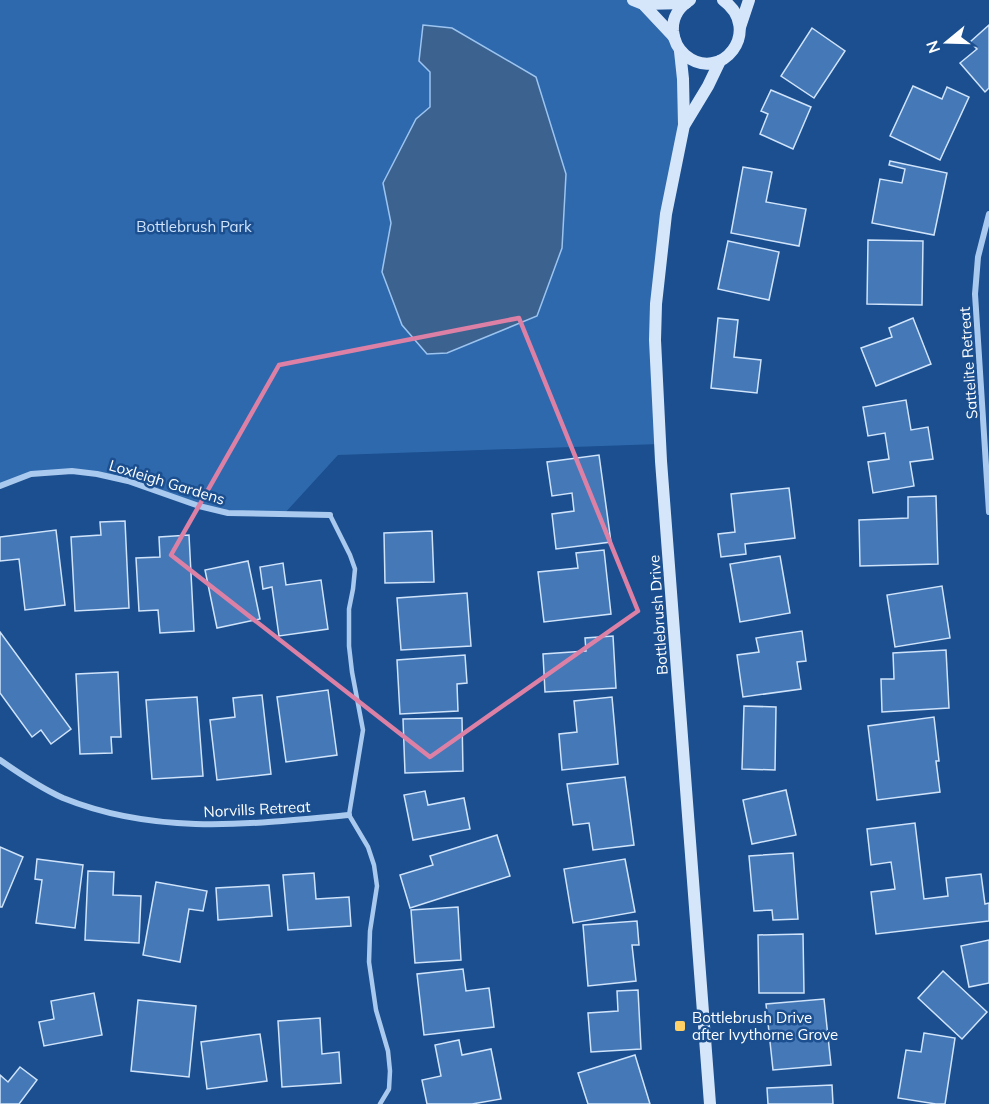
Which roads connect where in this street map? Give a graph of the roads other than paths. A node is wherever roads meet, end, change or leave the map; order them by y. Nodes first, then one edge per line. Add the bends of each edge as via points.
1 (723, 0) edge
2 (749, 0) edge
3 (688, 1) edge
4 (638, 2) edge
5 (740, 27) junction
6 (674, 37) junction
7 (680, 51) junction
8 (720, 61) junction
9 (684, 125) junction
10 (989, 214) edge
11 (986, 427) edge
12 (0, 486) edge
13 (989, 512) edge
14 (330, 515) joint
15 (0, 760) edge
16 (350, 815) junction
17 (380, 1104) edge
18 (710, 1104) edge

1 - 5 street via 735,11
2 - 5 street
3 - 4 street
3 - 6 street via 674,22
4 - 6 street
5 - 8 street, Bottlebrush Drive via 736,46
6 - 7 street, Bottlebrush Drive
7 - 8 street via 694,61
7 - 9 street, Bottlebrush Drive
8 - 9 street, Bottlebrush Drive
9 - 18 street, Bottlebrush Drive via 666,214 655,340
10 - 11 street, Sattelite Retreat via 978,256 975,294
11 - 13 street, Sattelite Retreat
12 - 14 street, Loxleigh Gardens via 31,474 72,471 128,481 228,513
14 - 16 lane via 355,569 349,646 363,730
15 - 16 street, Norvills Retreat via 61,797 124,817 194,825 243,825
16 - 17 lane via 368,847 377,886 369,962 390,1071 389,1089

